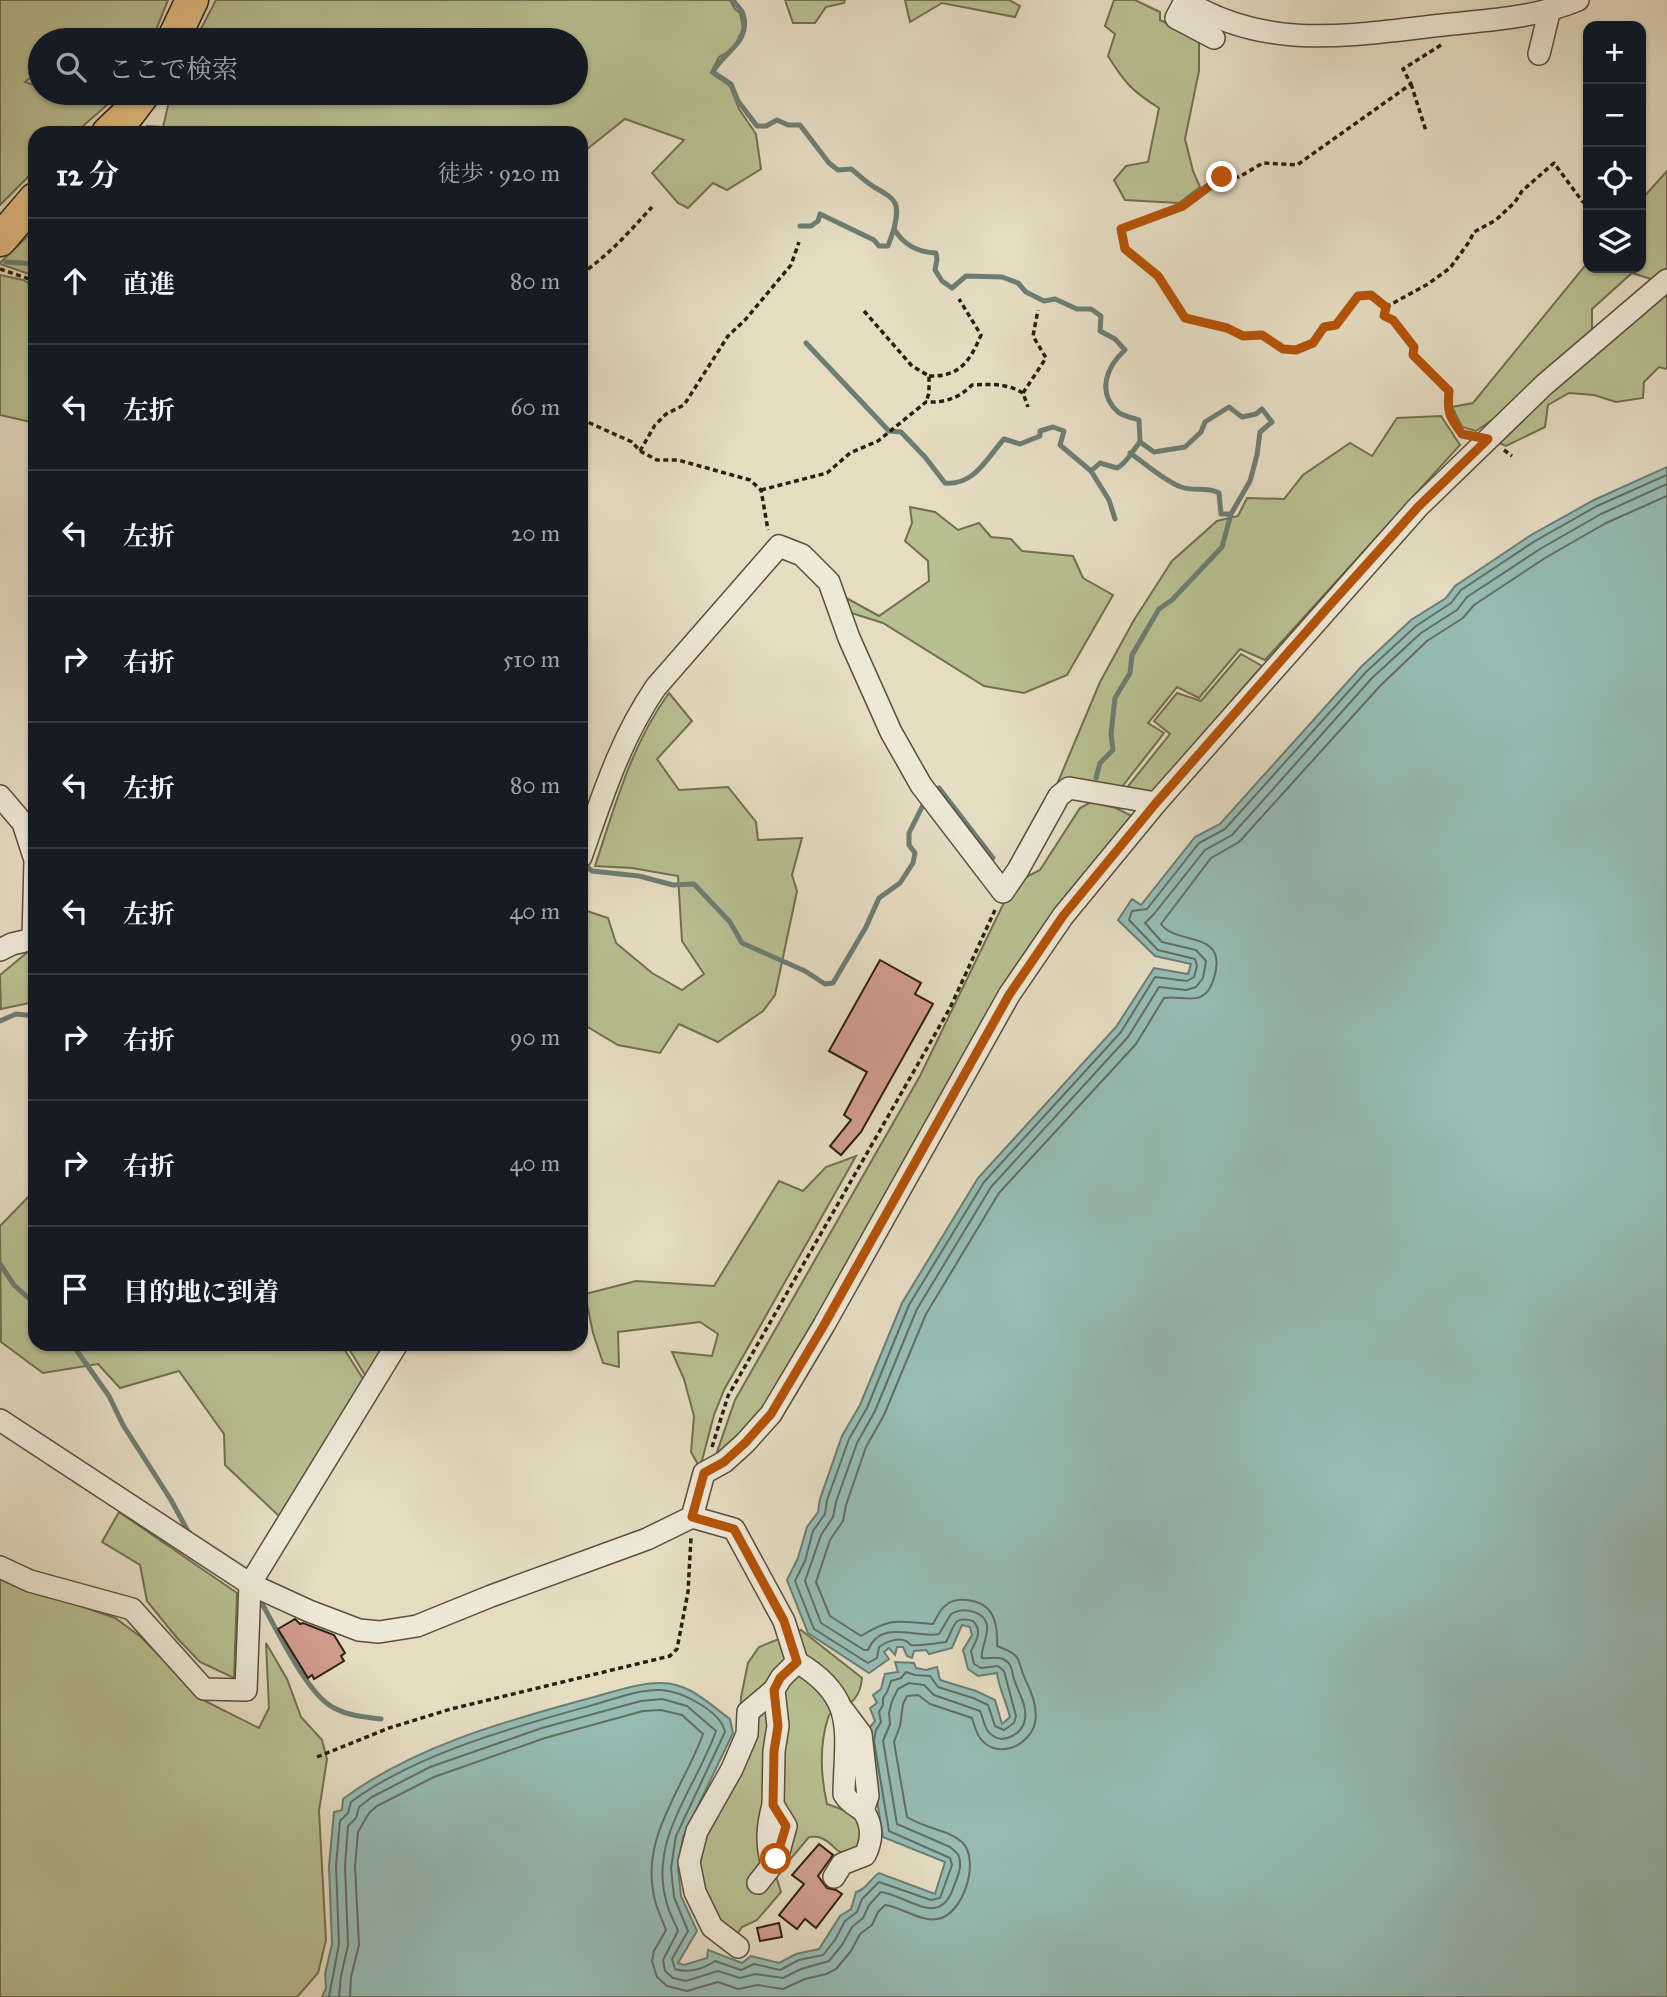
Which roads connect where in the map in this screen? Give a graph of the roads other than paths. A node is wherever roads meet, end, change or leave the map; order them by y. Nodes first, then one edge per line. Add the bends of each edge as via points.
1 (192, 0) edge
2 (1184, 0) edge
3 (1578, 0) edge
4 (1550, 9) junction
5 (179, 28) edge
6 (1214, 38) dead end
7 (1539, 54) dead end
8 (135, 105) edge
9 (115, 126) edge
10 (28, 207) edge
11 (0, 240) edge
12 (1667, 280) edge
13 (0, 796) edge
14 (1156, 803) junction
15 (588, 837) edge
16 (28, 838) edge
17 (28, 940) edge
18 (0, 950) edge
19 (393, 1351) edge
20 (0, 1420) edge
21 (692, 1517) junction
22 (0, 1567) edge
23 (250, 1584) junction
24 (797, 1662) junction
25 (774, 1690) junction
26 (834, 1877) dead end
27 (758, 1883) dead end
28 (738, 1947) dead end

1 - 5 highway
2 - 4 street via 1236,24 1304,37 1509,18
2 - 6 street via 1176,18
3 - 4 street
4 - 7 street
8 - 9 highway
10 - 11 highway
12 - 14 street via 1544,385 1418,507
13 - 16 street via 23,823
14 - 15 street via 1069,788 1059,796 1003,892 921,785 849,638 829,582 802,555 779,546 640,710
14 - 21 street via 1063,916 1009,995 771,1414 724,1462 704,1473
17 - 18 street
19 - 23 street
20 - 23 street
21 - 23 street via 647,1539 417,1626 379,1632 359,1630
21 - 24 street via 734,1529 784,1621
22 - 23 street via 30,1581 132,1609 204,1689 246,1690
24 - 25 street
24 - 26 street via 832,1690 844,1710 844,1794 863,1810 871,1830 865,1855 842,1864
25 - 27 street via 778,1726 773,1805 786,1826 776,1859
25 - 28 street via 748,1712 747,1734 697,1831 689,1862 695,1892 712,1927

